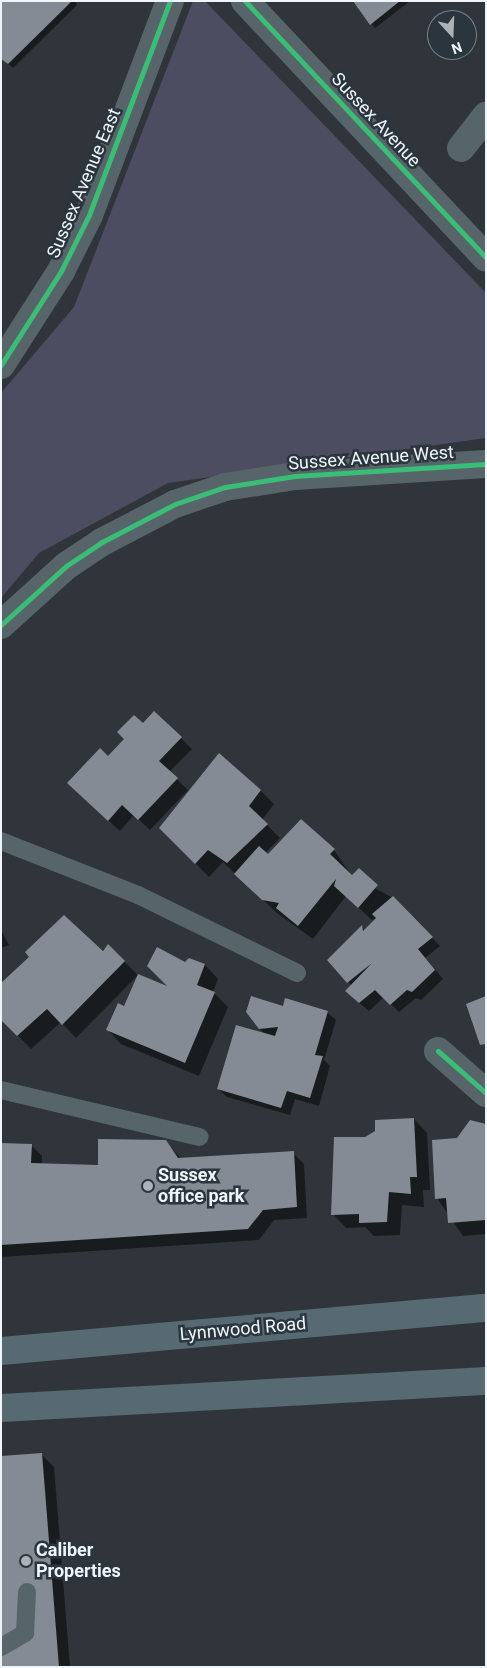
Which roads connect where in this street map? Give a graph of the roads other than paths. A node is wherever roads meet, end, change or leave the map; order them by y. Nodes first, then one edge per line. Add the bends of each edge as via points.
1 (170, 1) edge
2 (245, 1) edge
3 (486, 116) edge
4 (461, 148) dead end
5 (486, 258) edge
6 (1, 365) edge
7 (486, 464) edge
8 (1, 625) edge
9 (1, 841) edge
10 (297, 972) dead end
11 (438, 1051) dead end
12 (1, 1090) edge
13 (486, 1093) edge
14 (200, 1136) dead end
15 (486, 1308) edge
16 (1, 1351) edge
17 (486, 1381) edge
18 (1, 1408) edge
19 (28, 1592) dead end
20 (1, 1647) edge

1 - 6 street, Sussex Avenue East via 89,215 61,271
2 - 5 street, Sussex Avenue
3 - 4 street
7 - 8 street, Sussex Avenue West via 295,476 225,487 175,504 102,542 66,566
9 - 10 lane via 138,895
11 - 13 street
12 - 14 lane
15 - 16 main road, Lynnwood Road
17 - 18 main road
19 - 20 lane via 25,1633 18,1641

